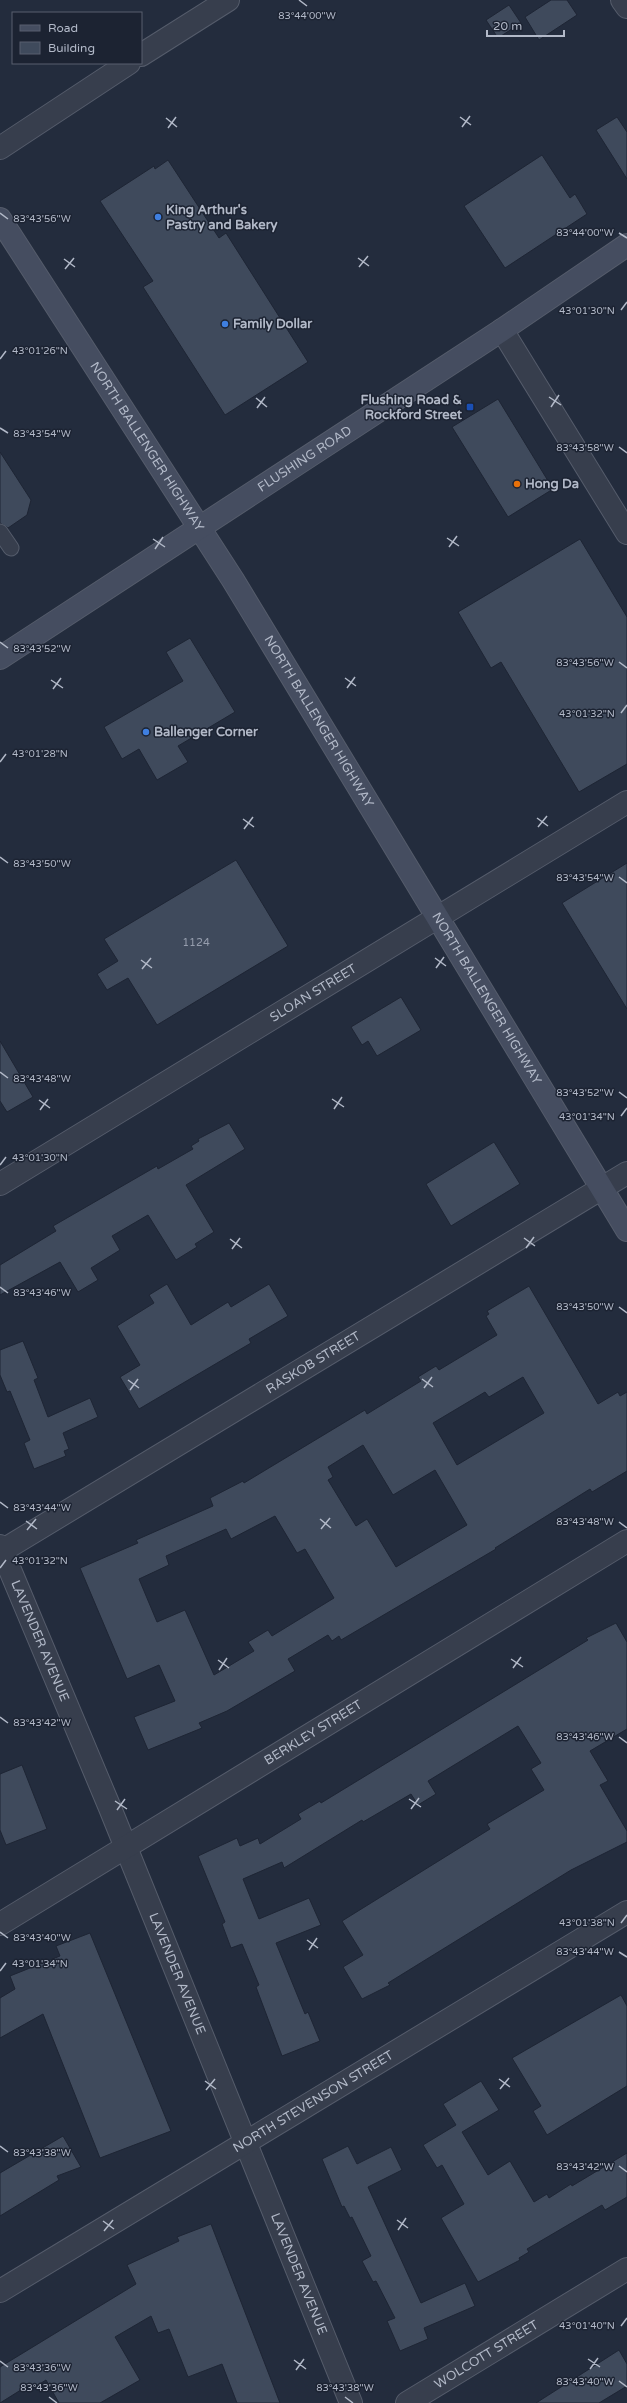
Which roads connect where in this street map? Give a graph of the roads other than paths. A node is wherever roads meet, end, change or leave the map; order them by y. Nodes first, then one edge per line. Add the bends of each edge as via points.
1 (228, 0) edge
2 (622, 0) edge
3 (627, 8) edge
4 (142, 54) edge
5 (127, 64) edge
6 (0, 148) edge
7 (0, 219) edge
8 (627, 244) edge
9 (502, 330) junction
10 (199, 528) junction
11 (0, 532) edge
12 (627, 533) edge
13 (11, 548) dead end
14 (0, 658) edge
15 (627, 802) edge
16 (437, 917) junction
17 (627, 1173) edge
18 (0, 1184) edge
19 (602, 1188) junction
20 (627, 1230) edge
21 (627, 1541) edge
22 (1, 1550) edge
23 (126, 1848) junction
24 (627, 1912) edge
25 (0, 1924) edge
26 (246, 2144) junction
27 (627, 2269) edge
28 (0, 2291) edge
29 (352, 2403) edge
30 (407, 2403) edge

1 - 4 street
2 - 3 street
5 - 6 street
7 - 10 main road, NORTH BALLENGER HIGHWAY
8 - 9 main road, FLUSHING ROAD
9 - 10 main road, FLUSHING ROAD
9 - 12 street
10 - 14 main road, FLUSHING ROAD
10 - 16 main road, NORTH BALLENGER HIGHWAY
11 - 13 lane
15 - 16 street, SLOAN STREET
16 - 18 street, SLOAN STREET
16 - 19 main road, NORTH BALLENGER HIGHWAY
17 - 19 street, RASKOB STREET
19 - 20 main road, NORTH BALLENGER HIGHWAY
19 - 22 street, RASKOB STREET
21 - 23 street, BERKLEY STREET
22 - 23 street, LAVENDER AVENUE
23 - 25 street, BERKLEY STREET
23 - 26 street, LAVENDER AVENUE
24 - 26 street, NORTH STEVENSON STREET
26 - 28 street, NORTH STEVENSON STREET
26 - 29 street, LAVENDER AVENUE
27 - 30 street, WOLCOTT STREET

